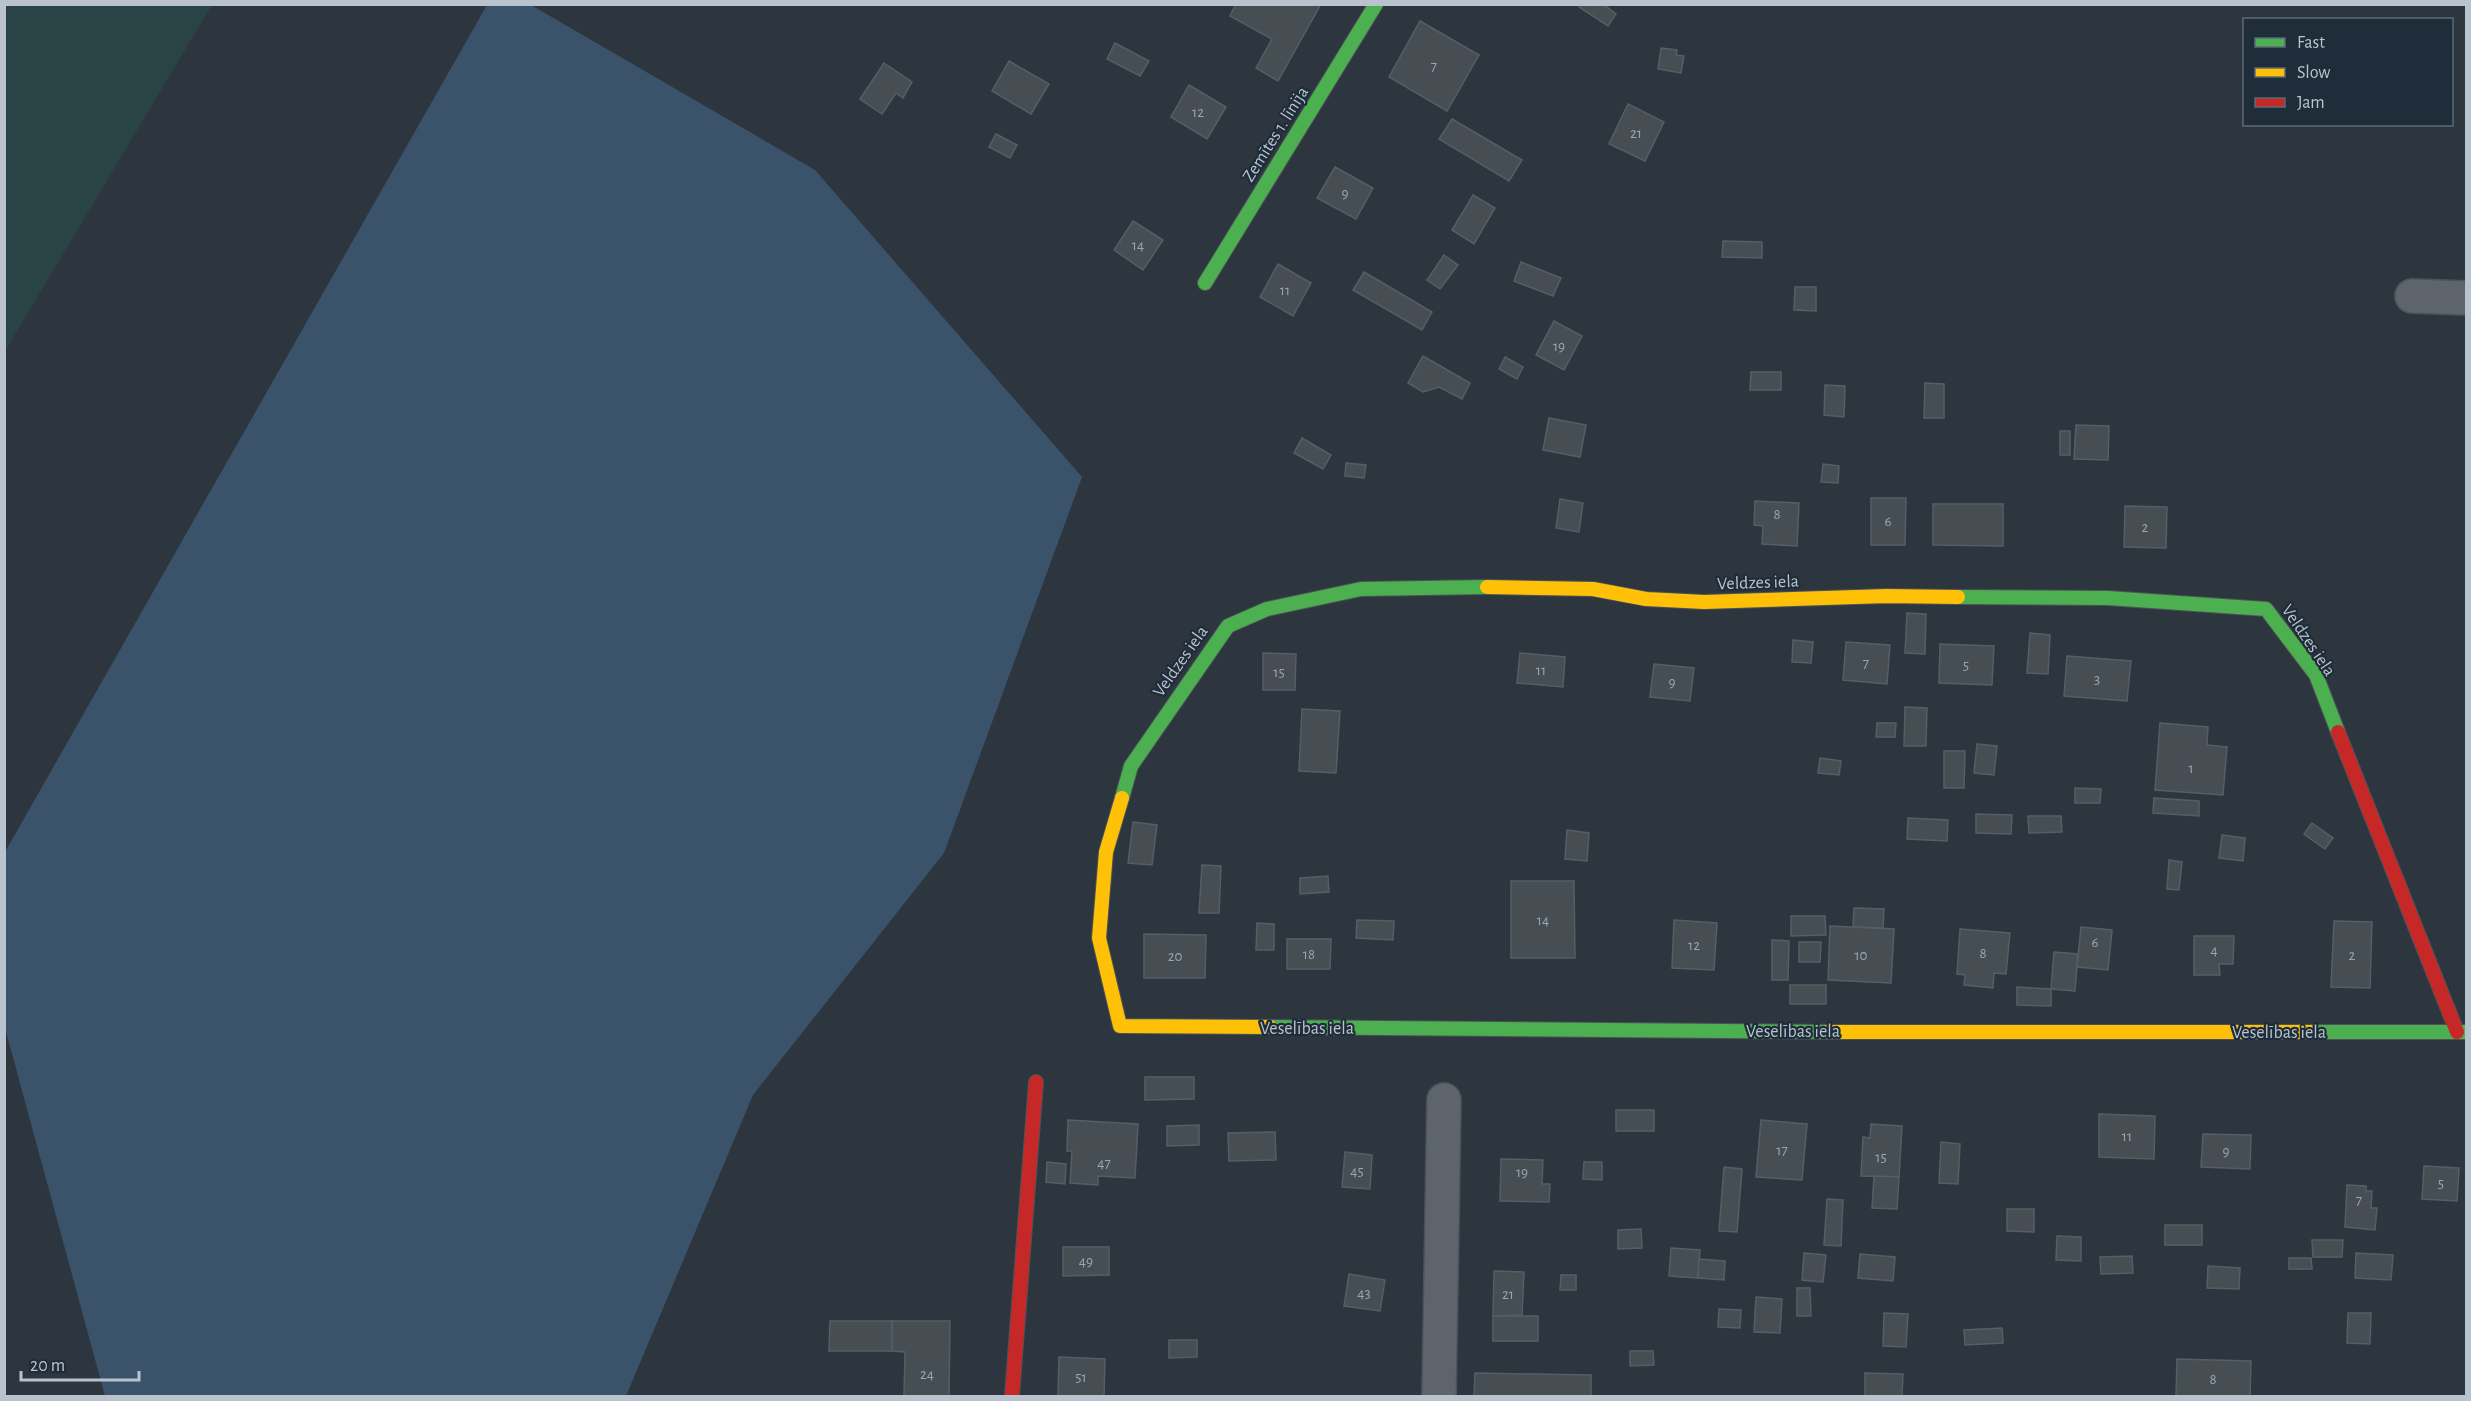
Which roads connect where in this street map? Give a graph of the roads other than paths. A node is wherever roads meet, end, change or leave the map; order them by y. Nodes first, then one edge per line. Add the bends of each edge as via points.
1 (1376, 4) edge
2 (1205, 283) dead end
3 (2412, 296) dead end
4 (2466, 298) edge
5 (1120, 1026) joint
6 (2462, 1032) edge
7 (1036, 1082) dead end
8 (1444, 1100) dead end
9 (1012, 1396) edge
10 (1439, 1396) edge

1 - 2 street, Zemītes 1. līnija
3 - 4 street
5 - 6 street, Veselības iela via 1939,1033
5 - 6 street, Veldzes iela via 1099,938 1106,852 1131,766 1228,626 1268,609 1361,589 1455,586 1593,589 1646,599 1704,602 1887,596 2108,598 2266,609 2316,675
7 - 9 street
8 - 10 street

